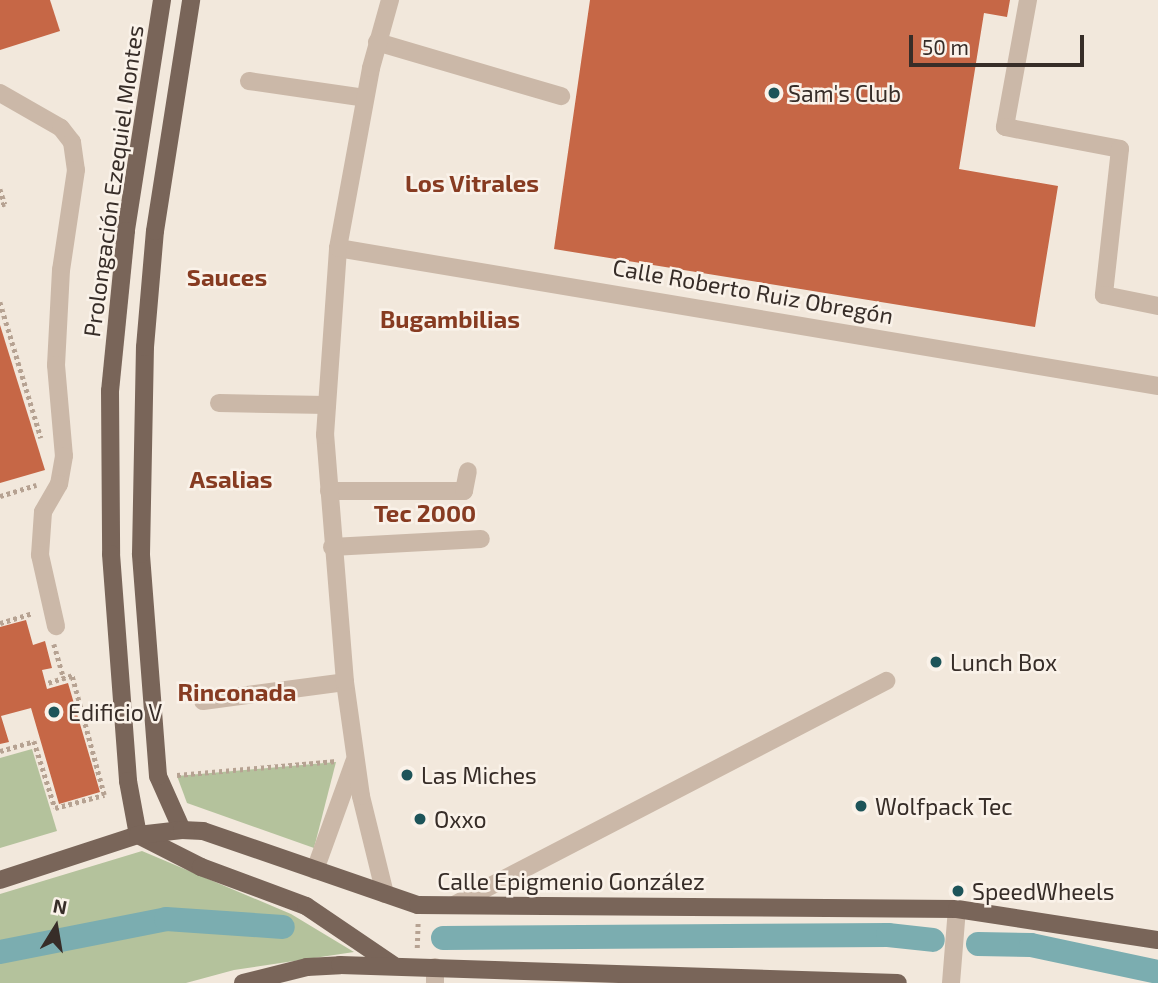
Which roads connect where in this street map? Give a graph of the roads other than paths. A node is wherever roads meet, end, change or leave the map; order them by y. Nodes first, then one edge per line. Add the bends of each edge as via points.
1 (153, 0) edge
2 (162, 0) edge
3 (191, 0) edge
4 (390, 0) edge
5 (1028, 0) edge
6 (377, 42) junction
7 (154, 52) junction
8 (249, 81) dead end
9 (0, 93) edge
10 (561, 96) dead end
11 (365, 98) junction
12 (338, 248) junction
13 (1158, 306) edge
14 (1158, 386) edge
15 (219, 403) dead end
16 (327, 405) junction
17 (468, 471) dead end
18 (328, 491) junction
19 (481, 539) dead end
20 (332, 547) junction
21 (55, 626) dead end
22 (886, 681) dead end
23 (345, 682) junction
24 (203, 701) dead end
25 (355, 759) junction
26 (182, 830) junction
27 (138, 835) junction
28 (315, 870) junction
29 (0, 880) edge
30 (385, 894) junction
31 (454, 905) junction
32 (957, 909) junction
33 (1158, 940) edge
34 (393, 965) junction
35 (435, 975) edge
36 (243, 983) edge
37 (898, 983) edge
38 (951, 983) edge

1 - 7 street
2 - 7 main road, Prolongación Ezequiel Montes
3 - 26 main road via 155,231 145,347 141,554 158,776
4 - 6 street
5 - 13 street via 1005,127 1120,149 1104,295
6 - 10 street
6 - 11 street
7 - 27 main road, Prolongación Ezequiel Montes via 126,231 110,391 111,554 128,781
8 - 11 street
9 - 21 street via 61,128 72,142 76,170 61,270 56,365 64,456 59,484 43,512 40,555
11 - 12 street
12 - 14 street, Calle Roberto Ruiz Obregón
12 - 16 street
15 - 16 street
16 - 18 street
17 - 18 street via 464,491
18 - 20 street
19 - 20 street
20 - 23 street
22 - 31 street
23 - 24 street
23 - 25 street
25 - 28 street
25 - 30 street
26 - 27 main road, Calle Epigmenio González
26 - 28 main road, Calle Epigmenio González via 203,831
27 - 29 main road, Calle Epigmenio González
27 - 34 main road via 201,867 306,906
28 - 30 main road, Calle Epigmenio González
30 - 31 main road, Calle Epigmenio González via 418,905
31 - 32 main road, Calle Epigmenio González
32 - 33 main road, Calle Epigmenio González
32 - 38 street
34 - 35 main road via 416,966
34 - 36 main road via 307,967
35 - 37 main road

